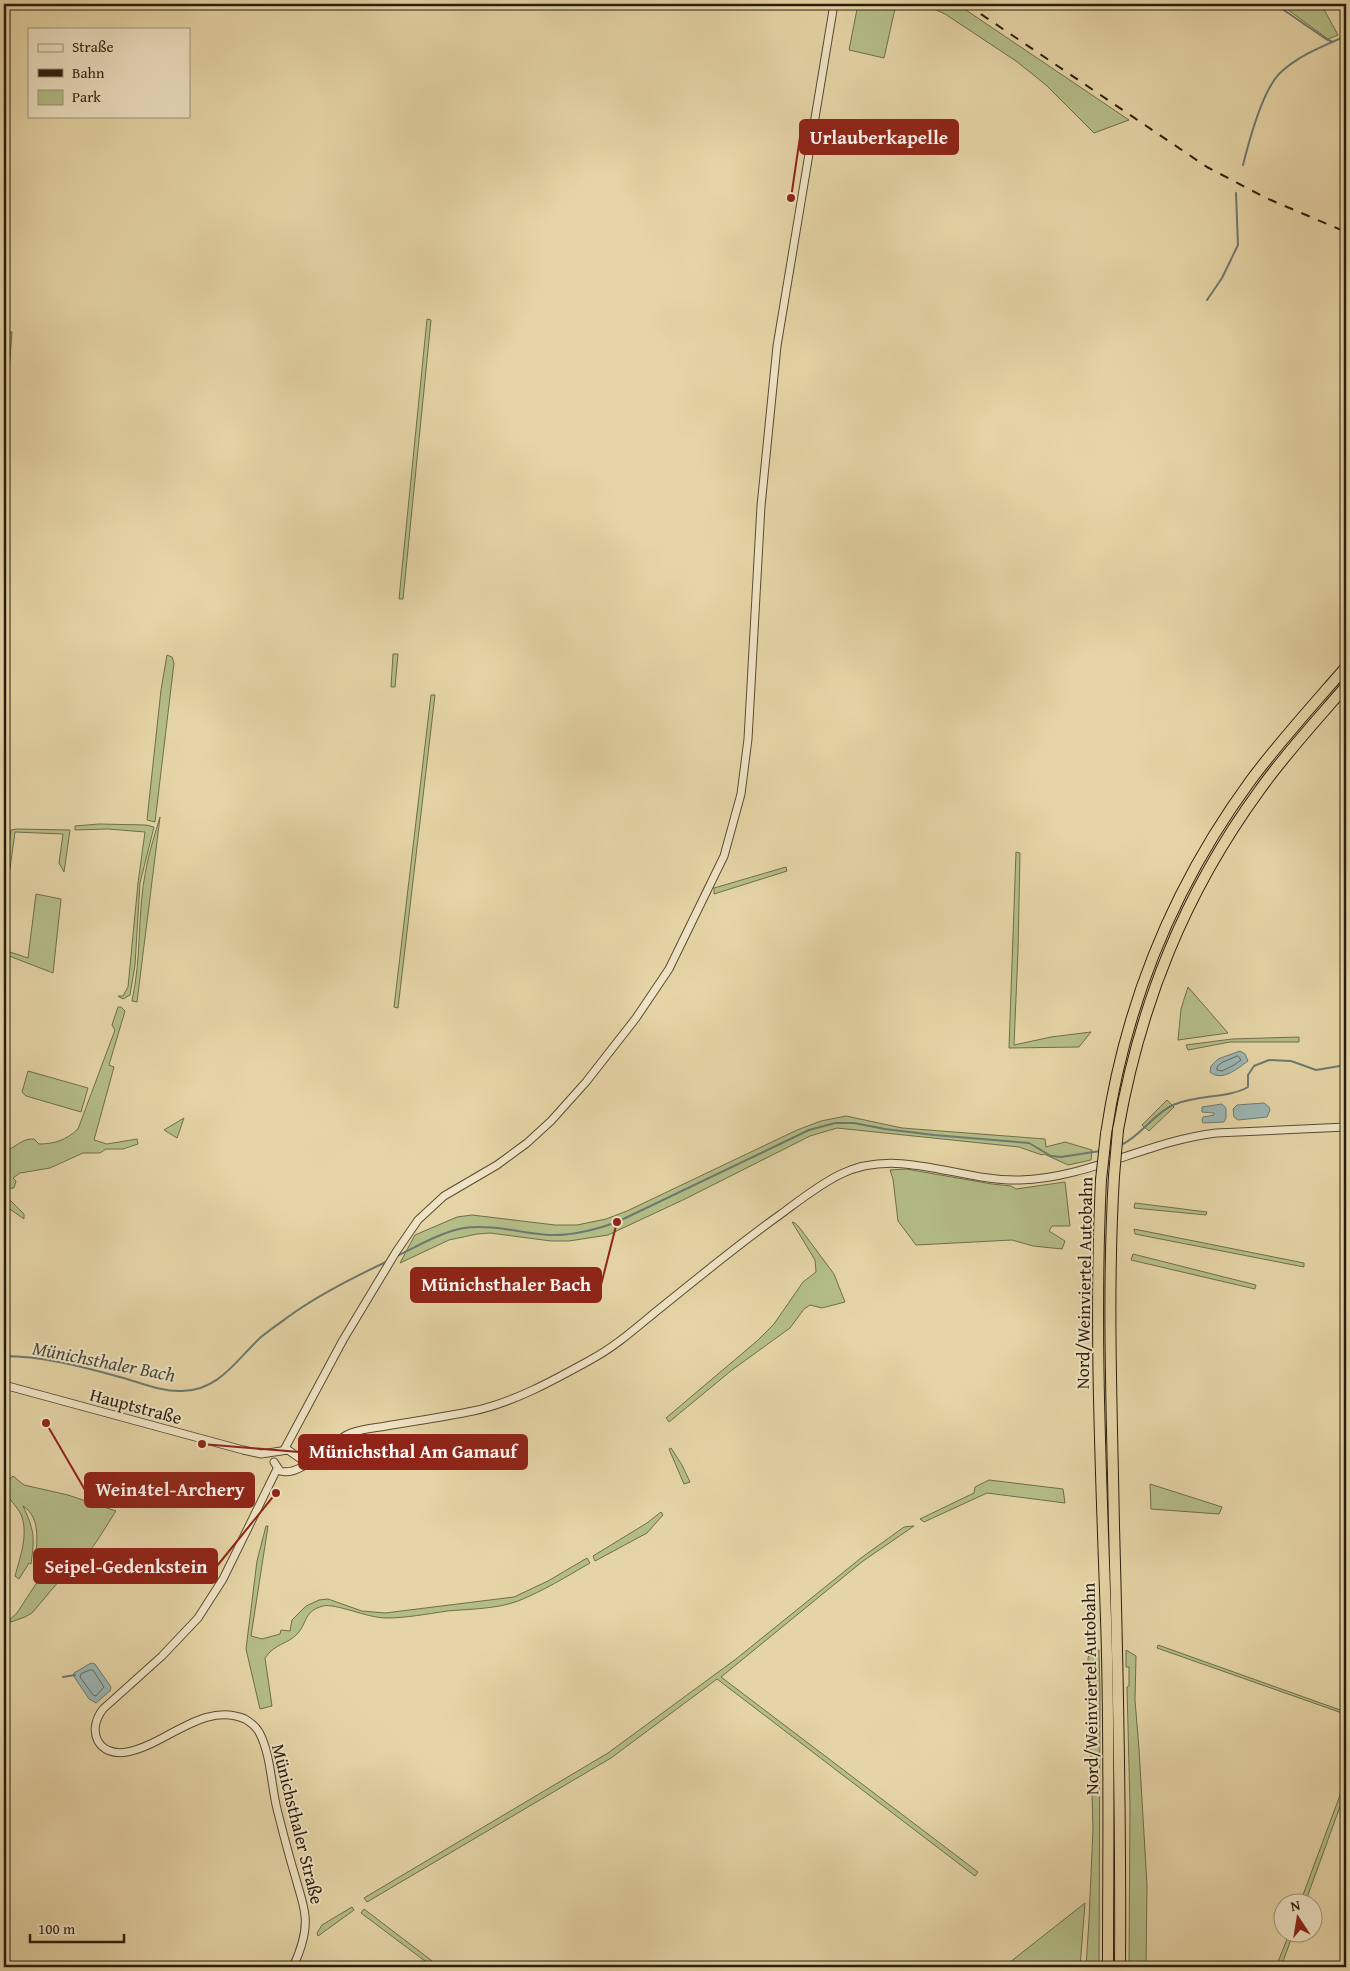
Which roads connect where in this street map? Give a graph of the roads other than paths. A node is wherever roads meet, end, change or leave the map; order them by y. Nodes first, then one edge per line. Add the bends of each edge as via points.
1 (834, 4) edge
2 (1346, 667) edge
3 (1346, 686) edge
4 (1346, 1127) edge
5 (4, 1386) edge
6 (294, 1433) junction
7 (281, 1451) junction
8 (261, 1454) junction
9 (296, 1455) junction
10 (320, 1455) junction
11 (276, 1465) junction
12 (291, 1472) junction
13 (270, 1486) junction
14 (293, 1967) edge
15 (1108, 1967) edge
16 (1120, 1967) edge

1 - 6 street, Münichsthaler Straße via 776,346 761,506 748,739 741,794 729,841 669,969 636,1018 551,1121 527,1144 454,1188 418,1220 334,1357
2 - 15 highway, Nord/Weinviertel Autobahn, bridge via 1253,778 1214,835 1181,892 1132,1013 1115,1078 1106,1134 1098,1233 1107,1673
3 - 16 highway, Nord/Weinviertel Autobahn, bridge via 1260,789 1217,853 1195,894 1169,947 1144,1016 1118,1130 1111,1226 1111,1352 1120,1757
4 - 10 street, Münichsthaler Straße via 1195,1136 1064,1174 1023,1180 903,1163 852,1169 754,1233 622,1339 593,1358 489,1407 351,1433
5 - 8 street, Hauptstraße
6 - 7 street, Münichsthaler Straße
6 - 9 street
7 - 8 street, Hauptstraße
7 - 9 street via 292,1451
7 - 11 street, Münichsthaler Straße
8 - 11 street, Hauptstraße
9 - 10 street via 309,1459
9 - 12 street via 297,1463
10 - 12 street, Münichsthaler Straße
11 - 12 street via 280,1471
11 - 13 street, Münichsthaler Straße
12 - 13 street, Münichsthaler Straße
13 - 14 street, Münichsthaler Straße via 223,1579 198,1618 162,1656 103,1708 94,1728 100,1743 119,1753 215,1716 246,1720 258,1731 305,1915 304,1936

